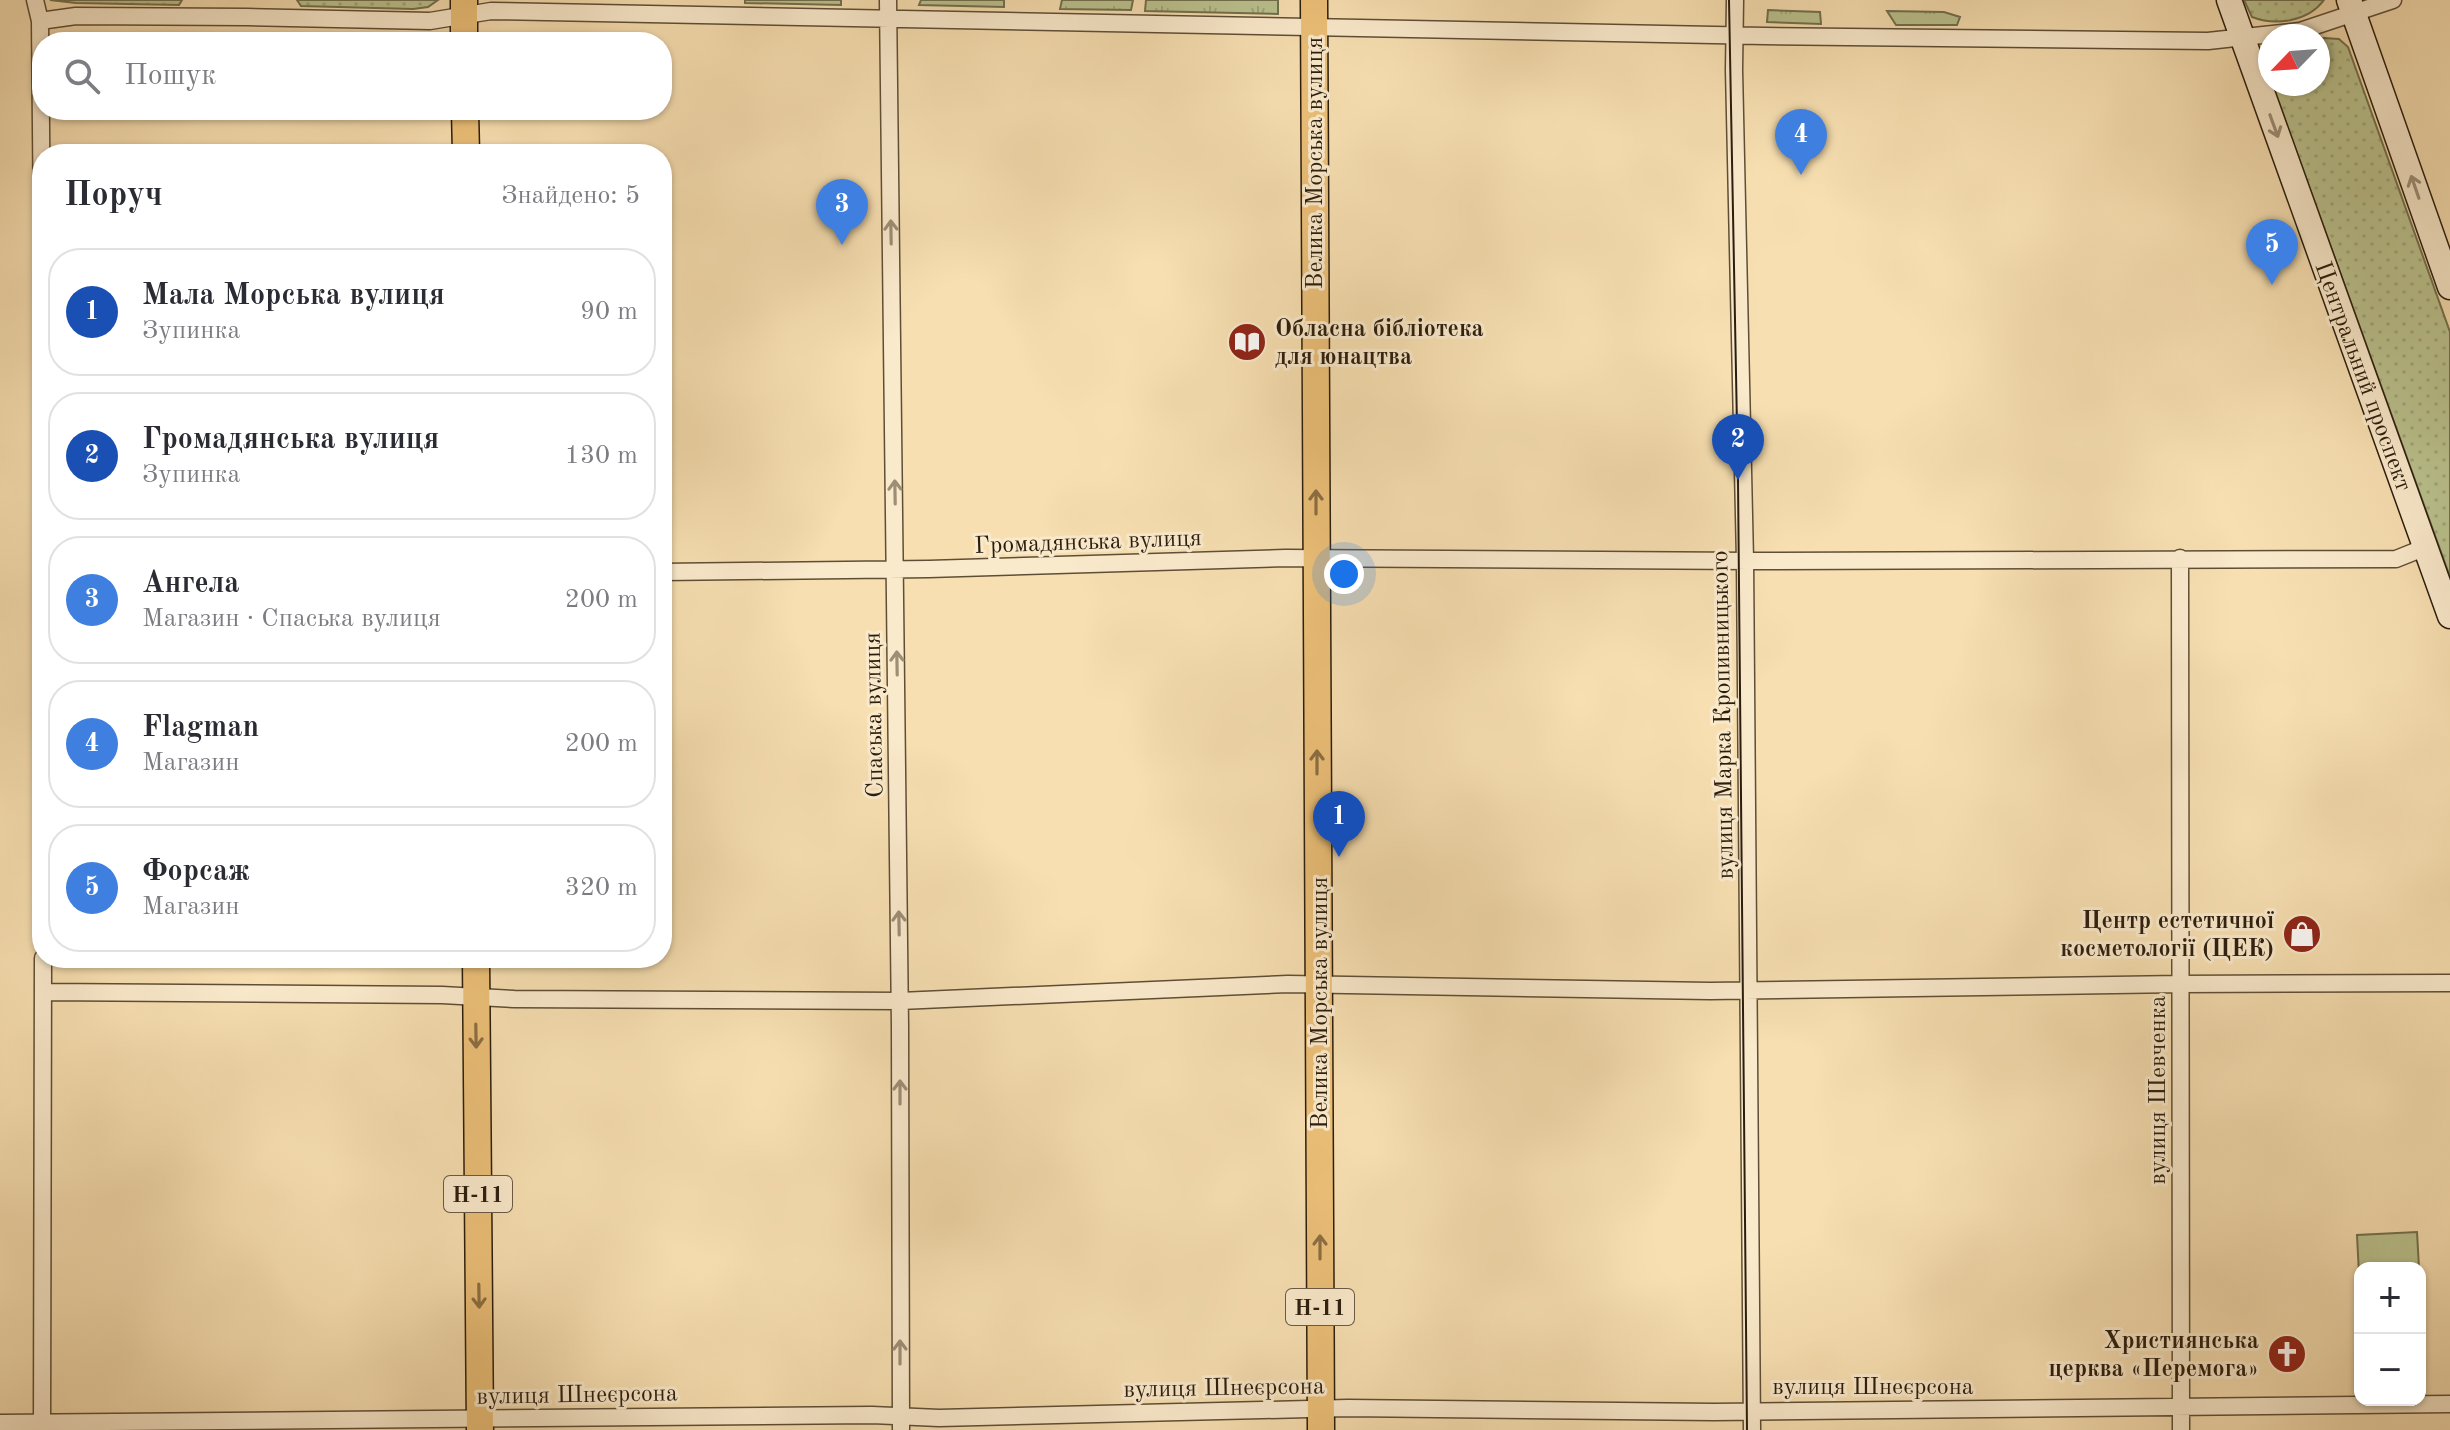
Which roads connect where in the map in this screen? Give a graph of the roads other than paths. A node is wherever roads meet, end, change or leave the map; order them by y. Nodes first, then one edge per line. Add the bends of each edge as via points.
1 (35, 0) edge
2 (888, 0) edge
3 (1314, 0) edge
4 (1735, 0) edge
5 (2229, 0) edge
6 (2393, 0) edge
7 (2352, 7) edge
8 (464, 8) edge
9 (888, 19) junction
10 (40, 21) junction
11 (1314, 27) junction
12 (40, 32) edge
13 (464, 32) edge
14 (1734, 35) junction
15 (2243, 39) junction
16 (41, 120) edge
17 (465, 120) edge
18 (41, 144) edge
19 (466, 144) edge
20 (2450, 287) edge
21 (2426, 547) junction
22 (2180, 558) junction
23 (1316, 559) junction
24 (1745, 560) junction
25 (896, 570) junction
26 (672, 572) edge
27 (2450, 616) edge
28 (43, 968) edge
29 (476, 968) edge
30 (2450, 983) edge
31 (2180, 984) junction
32 (1318, 985) junction
33 (1749, 991) junction
34 (43, 992) junction
35 (475, 997) junction
36 (900, 1001) junction
37 (2450, 1404) edge
38 (2181, 1408) junction
39 (1752, 1412) junction
40 (1320, 1420) edge
41 (0, 1423) edge
42 (901, 1423) edge
43 (480, 1425) edge
44 (42, 1426) edge
45 (1752, 1430) edge
46 (2181, 1430) edge

1 - 10 street
2 - 9 street, Спаська вулиця
3 - 11 main road, Велика Морська вулиця / Н-11
4 - 14 street, вулиця Марка Кропивницького
5 - 15 main road, Центральний проспект
6 - 7 street
7 - 15 street via 2300,31
20 -> 7 main road
8 - 9 street
8 - 10 street via 430,21 76,16
8 - 13 main road
9 - 11 street
25 -> 9 street, Спаська вулиця
10 - 12 street
11 - 14 street
23 -> 11 main road, Велика Морська вулиця / Н-11
14 - 15 street
14 - 24 street, вулиця Марка Кропивницького
15 -> 21 main road, Центральний проспект
16 - 18 street
17 - 19 main road
21 - 22 street, Громадянська вулиця via 2396,559
21 - 27 main road, Центральний проспект
22 - 24 street, Громадянська вулиця
22 - 31 street, вулиця Шевченка
23 - 24 street, Громадянська вулиця
23 - 25 street, Громадянська вулиця
32 -> 23 main road, Велика Морська вулиця / Н-11
24 - 33 street, вулиця Марка Кропивницького
25 - 26 street, Громадянська вулиця
36 -> 25 street, Спаська вулиця
28 - 34 street
29 - 35 main road, Н-11
30 - 31 street
31 - 33 street
31 - 38 street, вулиця Шевченка
32 - 33 street
32 - 36 street
40 -> 32 main road, Велика Морська вулиця / Н-11
33 - 39 street, вулиця Марка Кропивницького
34 - 35 street
34 - 44 street
35 - 36 street
35 -> 43 main road, Н-11
42 -> 36 street, Спаська вулиця
37 - 38 street, вулиця Шнеєрсона
38 - 39 street, вулиця Шнеєрсона
38 - 46 street, вулиця Шевченка
39 - 40 street, вулиця Шнеєрсона
39 - 45 street, вулиця Марка Кропивницького
40 - 42 street, вулиця Шнеєрсона via 939,1418
41 - 44 street, вулиця Шнеєрсона
42 - 43 street, вулиця Шнеєрсона via 872,1415
43 - 44 street, вулиця Шнеєрсона via 443,1417

